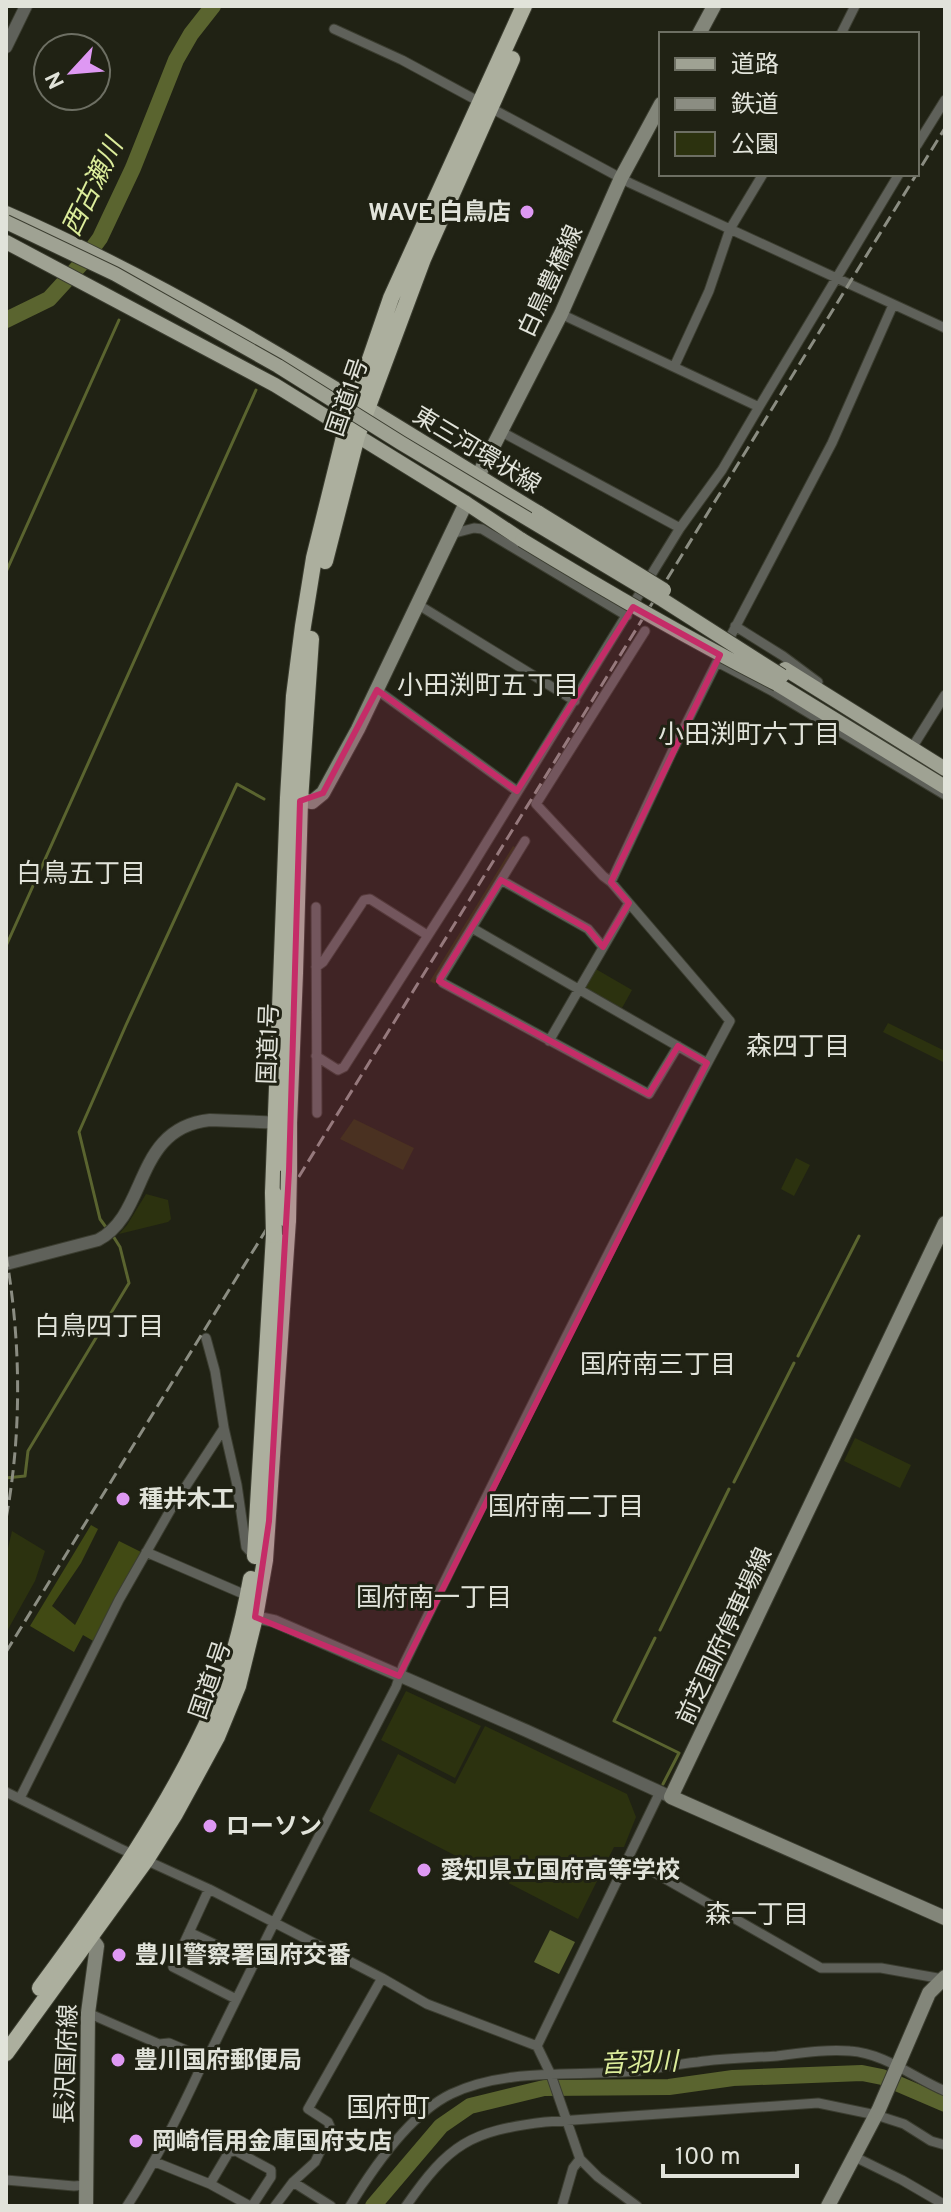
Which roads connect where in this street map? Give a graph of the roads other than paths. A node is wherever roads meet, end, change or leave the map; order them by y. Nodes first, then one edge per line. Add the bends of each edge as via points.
1 (26, 6) edge
2 (524, 6) edge
3 (535, 6) edge
4 (714, 6) edge
5 (855, 6) edge
6 (334, 29) dead end
7 (700, 32) edge
8 (842, 32) edge
9 (6, 47) edge
10 (945, 100) edge
11 (486, 104) junction
12 (659, 108) edge
13 (919, 142) edge
14 (762, 176) edge
15 (898, 176) edge
16 (621, 178) junction
17 (6, 213) edge
18 (6, 222) edge
19 (730, 229) junction
20 (6, 242) edge
21 (836, 277) junction
22 (893, 305) junction
23 (561, 314) junction
24 (945, 328) edge
25 (674, 367) junction
26 (360, 405) junction
27 (759, 407) junction
28 (500, 431) junction
29 (352, 432) junction
30 (478, 476) junction
31 (466, 503) junction
32 (680, 528) junction
33 (451, 534) junction
34 (417, 604) junction
35 (627, 616) junction
36 (735, 626) junction
37 (645, 631) dead end
38 (717, 662) junction
39 (781, 676) junction
40 (377, 690) junction
41 (945, 695) edge
42 (575, 701) junction
43 (911, 751) junction
44 (945, 761) edge
45 (945, 769) edge
46 (945, 787) edge
47 (517, 791) junction
48 (945, 795) edge
49 (294, 799) junction
50 (525, 841) dead end
51 (501, 880) junction
52 (611, 882) junction
53 (629, 903) junction
54 (316, 907) dead end
55 (472, 928) junction
56 (427, 935) junction
57 (603, 947) junction
58 (316, 967) junction
59 (579, 989) junction
60 (549, 1041) junction
61 (678, 1046) junction
62 (316, 1056) junction
63 (707, 1063) junction
64 (317, 1113) dead end
65 (282, 1122) junction
66 (945, 1223) edge
67 (6, 1264) edge
68 (206, 1338) dead end
69 (224, 1428) junction
70 (146, 1552) junction
71 (255, 1557) junction
72 (248, 1596) junction
73 (249, 1616) junction
74 (399, 1676) junction
75 (6, 1792) edge
76 (666, 1794) junction
77 (20, 1798) junction
78 (140, 1857) junction
79 (629, 1858) junction
80 (209, 1889) junction
81 (945, 1918) edge
82 (274, 1923) junction
83 (189, 1932) junction
84 (87, 1933) junction
85 (254, 1963) junction
86 (382, 1978) junction
87 (944, 1978) edge
88 (236, 1999) junction
89 (88, 2013) junction
90 (6, 2034) edge
91 (537, 2046) junction
92 (6, 2053) edge
93 (207, 2059) junction
94 (896, 2069) junction
95 (552, 2077) junction
96 (945, 2091) edge
97 (878, 2112) junction
98 (566, 2119) junction
99 (945, 2145) edge
100 (855, 2157) junction
101 (580, 2159) junction
102 (155, 2162) junction
103 (6, 2180) edge
104 (293, 2182) junction
105 (210, 2184) junction
106 (86, 2185) junction
107 (626, 2203) edge
108 (945, 2205) edge
109 (86, 2206) edge
110 (127, 2206) edge
111 (251, 2206) edge
112 (275, 2206) edge
113 (331, 2206) edge
114 (350, 2206) edge
115 (406, 2206) edge
116 (562, 2206) edge
117 (637, 2206) edge
118 (828, 2206) edge

1 - 9 street
2 - 11 highway, 国道1号
3 - 11 highway, 国道1号
4 - 7 main road
5 - 8 street
6 - 11 street
10 - 13 street
11 - 16 street
11 - 26 highway, 国道1号 via 391,298
12 - 16 main road, 白鳥豊橋線
14 - 19 street
15 - 21 street
16 - 19 street
16 - 23 main road, 白鳥豊橋線
17 - 26 main road, 東三河環状線 via 138,275
18 - 39 main road, 東三河環状線, bridge via 115,274 278,366
19 - 21 street
19 - 25 street
20 - 29 main road, 東三河環状線 via 275,385
21 - 22 street
21 - 27 street
22 - 24 street
22 - 36 street via 832,443
23 - 25 street
23 - 28 main road, 白鳥豊橋線
25 - 27 street
26 - 29 highway, 国道1号
26 - 30 main road, 東三河環状線
27 - 32 street
28 - 30 main road, 白鳥豊橋線
28 - 32 street
29 - 31 main road, 東三河環状線
29 - 49 highway, 国道1号 via 314,558 303,626 294,696
30 - 39 main road, 東三河環状線, bridge via 643,576
31 - 33 main road
31 - 39 main road, 東三河環状線, bridge via 708,649
32 - 35 street
33 - 34 main road
33 - 35 street via 482,529
34 - 40 main road
34 - 42 street
35 - 42 street
36 - 38 street
36 - 43 street
37 - 52 street via 536,804
38 - 48 street
38 - 52 street
39 - 43 main road, 東三河環状線
39 - 43 main road, 東三河環状線 via 854,723
40 - 47 street
40 - 49 main road via 323,793 312,802
41 - 43 street
42 - 47 street
43 - 44 street
43 - 45 main road, 東三河環状線
43 - 46 main road, 東三河環状線
47 - 56 street
49 - 65 highway, 国道1号
50 - 51 street
51 - 55 street
51 - 57 street via 588,929
52 - 53 street
53 - 57 street
53 - 63 street via 730,1021
54 - 58 street
55 - 59 street
55 - 60 street via 441,978 443,983
56 - 58 street via 364,900
56 - 62 street via 344,1067 338,1070
57 - 59 street
58 - 62 street
59 - 60 street
59 - 61 street
60 - 61 street via 649,1094
61 - 63 street
62 - 64 street
63 - 74 street
65 - 67 street via 210,1120 183,1127 155,1153 107,1235
65 - 71 highway, 国道1号, bridge via 273,1193
65 - 73 highway, 国道1号, bridge via 288,1220 269,1521 265,1560
66 - 76 main road, 前芝国府停車場線
68 - 69 street
69 - 70 street
69 - 71 street via 246,1547
70 - 72 street
70 - 77 street
71 - 72 highway, 国道1号
72 - 73 highway, 国道1号
73 - 74 street via 274,1621
73 - 78 highway, 国道1号 via 215,1706
74 - 76 street
74 - 82 street
75 - 77 street
76 - 79 street
76 - 81 main road
77 - 78 street
78 - 80 street
78 - 84 highway, 国道1号
79 - 87 street via 821,1968 881,1968
79 - 91 street
80 - 82 street
80 - 83 street
82 - 85 street
82 - 86 street
83 - 85 street
83 - 88 street via 173,1967
84 - 89 main road, 長沢国府線 via 97,1946
84 - 90 highway, 国道1号
84 - 92 highway, 国道1号
85 - 88 street
86 - 91 street via 427,2004
86 - 104 street via 308,2109 331,2129 315,2162
87 - 94 main road via 929,1993
88 - 93 street
89 - 93 street
89 - 106 main road, 長沢国府線
91 - 95 street
93 - 102 street
94 - 95 street via 873,2056 828,2051
94 - 96 street
94 - 97 main road
95 - 98 street
95 - 114 street via 489,2081 450,2095 398,2140
97 - 98 street via 818,2103
97 - 99 street
97 - 100 main road
98 - 101 street
98 - 115 street via 517,2125 458,2146
100 - 108 street
100 - 118 main road
101 - 107 street
101 - 116 street
102 - 105 street
102 - 110 street
103 - 106 street
104 - 112 street
104 - 113 street
105 - 111 street
105 - 111 street via 229,2152 236,2151 271,2170
106 - 109 main road, 長沢国府線
107 - 117 street

